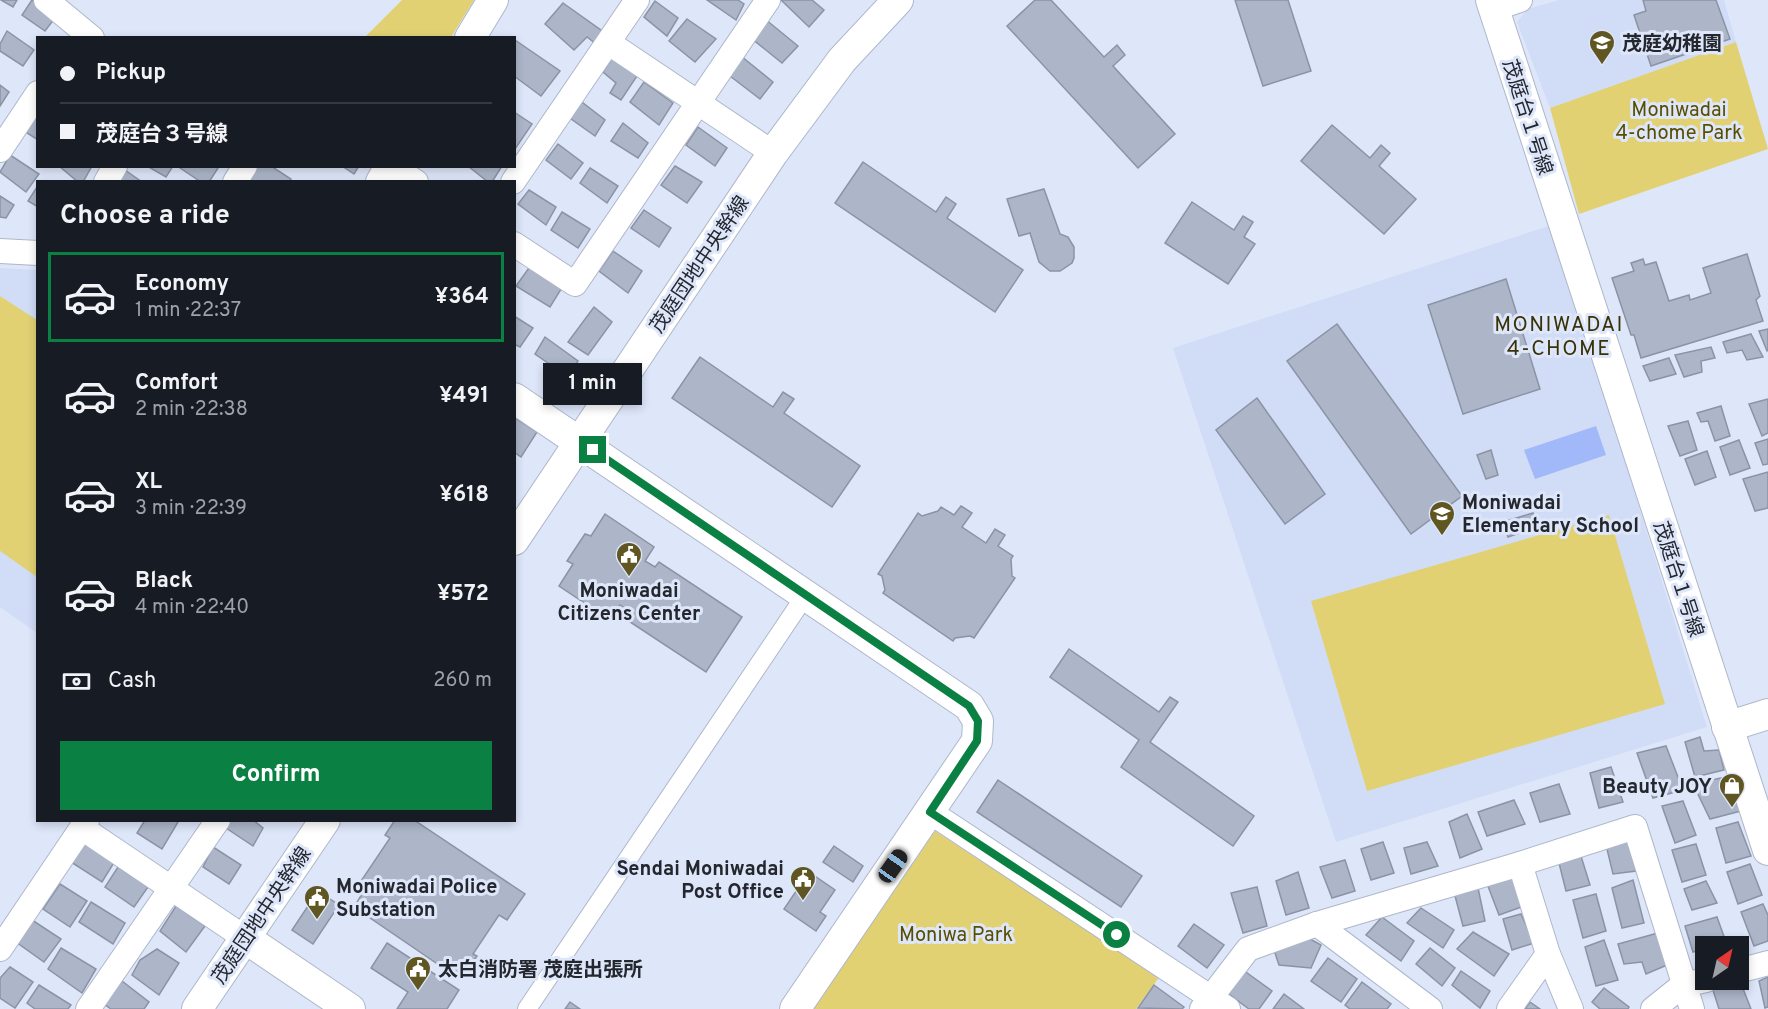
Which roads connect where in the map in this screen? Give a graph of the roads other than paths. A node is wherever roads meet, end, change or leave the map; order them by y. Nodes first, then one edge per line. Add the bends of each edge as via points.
1 (46, 0) edge
2 (493, 0) edge
3 (637, 0) edge
4 (768, 0) edge
5 (898, 0) edge
6 (1502, 3) edge
7 (82, 34) edge
8 (471, 36) edge
9 (609, 43) junction
10 (36, 96) edge
11 (699, 103) junction
12 (0, 150) edge
13 (773, 153) junction
14 (394, 168) edge
15 (413, 180) edge
16 (514, 180) edge
17 (516, 245) edge
18 (0, 251) edge
19 (36, 253) edge
20 (516, 399) edge
21 (581, 442) junction
22 (516, 537) edge
23 (805, 596) junction
24 (1768, 714) edge
25 (1727, 727) junction
26 (930, 812) junction
27 (217, 822) edge
28 (324, 822) edge
29 (85, 824) edge
30 (1768, 850) edge
31 (1520, 864) junction
32 (173, 888) junction
33 (1317, 924) junction
34 (245, 938) junction
35 (0, 949) edge
36 (1548, 954) junction
37 (1768, 963) edge
38 (1749, 968) edge
39 (1694, 982) edge
40 (1214, 1005) edge
41 (88, 1009) edge
42 (197, 1009) edge
43 (350, 1009) edge
44 (527, 1009) edge
45 (795, 1009) edge
46 (1430, 1009) edge
47 (1509, 1009) edge
48 (1571, 1009) edge
49 (1653, 1009) edge
50 (1692, 1009) edge

1 - 7 street
2 - 8 street
3 - 9 street
4 - 11 street
5 - 13 street, 茂庭団地中央幹線 via 842,60
6 - 25 street, 茂庭台１号線
9 - 11 street
9 - 16 street
10 - 12 street
11 - 13 street
11 - 17 street via 575,284
13 - 21 street, 茂庭団地中央幹線
14 - 15 street
18 - 19 street
20 - 21 street
21 - 22 street, 茂庭団地中央幹線
21 - 23 street
23 - 26 street via 969,706 978,721 977,741
23 - 44 street
24 - 25 street
25 - 30 street, 茂庭台１号線
26 - 40 street
26 - 45 street
27 - 32 street
28 - 34 street, 茂庭団地中央幹線
29 - 32 street
29 - 35 street
31 - 33 street
31 - 36 street
31 - 39 street via 1635,827
32 - 34 street
32 - 41 street
33 - 40 street via 1248,949
33 - 46 street
34 - 42 street, 茂庭団地中央幹線
34 - 43 street
36 - 47 street
36 - 48 street
37 - 38 street
39 - 49 street
39 - 50 street

